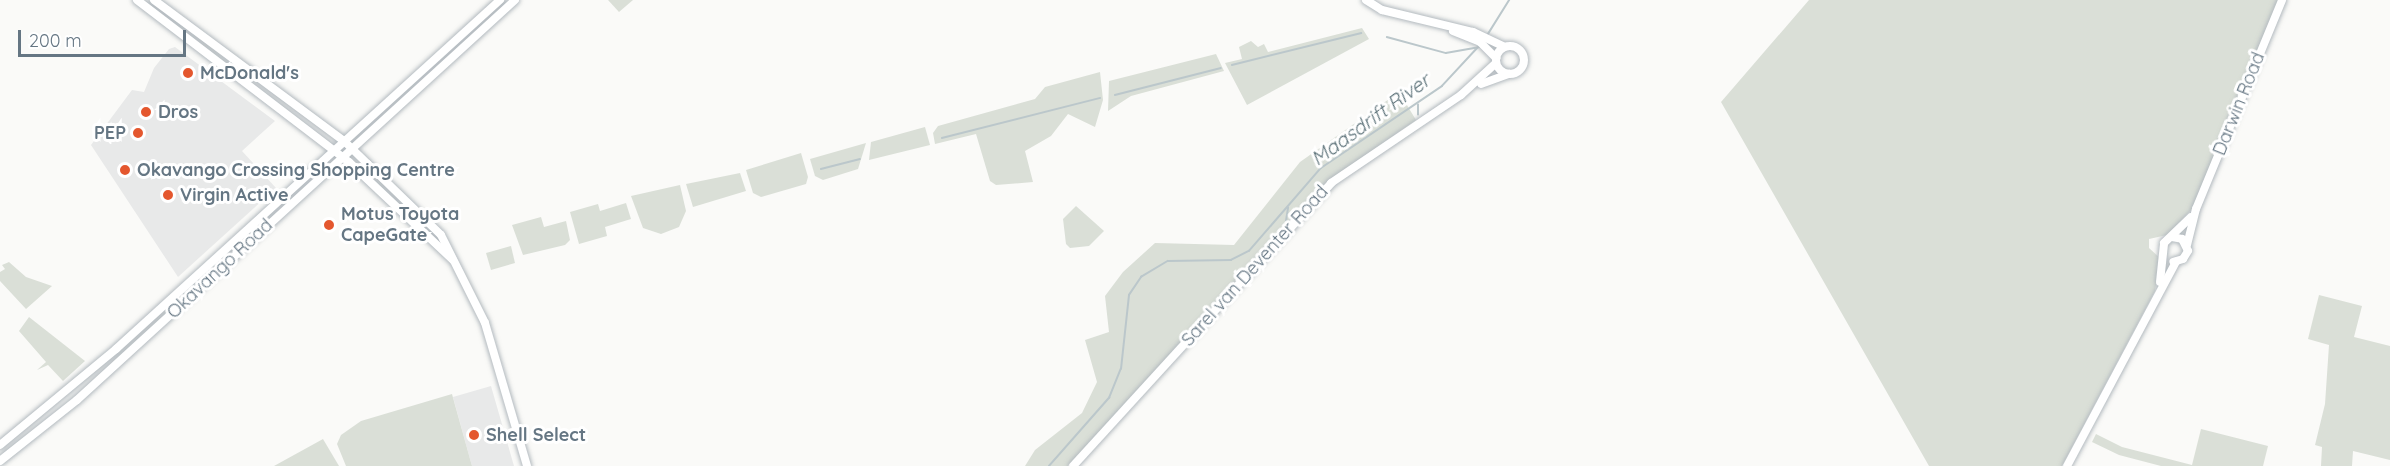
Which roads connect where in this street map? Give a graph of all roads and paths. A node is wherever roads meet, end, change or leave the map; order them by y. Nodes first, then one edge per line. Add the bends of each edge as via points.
1 (137, 0) edge
2 (154, 0) edge
3 (500, 0) edge
4 (515, 0) edge
5 (1366, 0) edge
6 (2282, 0) edge
7 (1489, 44) junction
8 (1505, 47) junction
9 (1496, 61) junction
10 (1509, 74) junction
11 (1461, 94) junction
12 (344, 141) junction
13 (352, 148) junction
14 (334, 150) junction
15 (342, 157) junction
16 (2196, 209) junction
17 (2172, 237) junction
18 (2187, 245) junction
19 (2164, 256) junction
20 (454, 261) junction
21 (2176, 262) junction
22 (2159, 290) junction
23 (0, 445) edge
24 (0, 461) edge
25 (526, 466) edge
26 (1073, 466) edge
27 (2067, 466) edge

1 - 14 main road
2 - 12 main road
3 - 12 main road, Okavango Road
4 - 13 main road, Okavango Road
5 - 7 main road via 1382,10 1443,26
6 - 16 main road, Darwin Road
7 - 8 main road
7 - 9 main road
8 - 9 main road
8 - 10 main road via 1515,47 1524,57 1520,69
9 - 10 main road
9 - 11 main road, Sarel van Deventer Road
10 - 11 main road, Sarel van Deventer Road
11 - 26 main road, Sarel van Deventer Road via 1331,183
12 - 13 main road
12 - 14 main road, Okavango Road
13 - 15 main road, Okavango Road
13 - 20 main road via 418,208 441,235
14 - 15 main road
14 - 23 main road, Okavango Road via 116,349
15 - 20 main road
15 - 24 main road, Okavango Road via 77,400
16 - 17 main road, Darwin Road
16 - 18 main road, Darwin Road
17 - 18 main road
17 - 19 main road via 2163,246
18 - 21 main road via 2186,257
19 - 21 main road
19 - 22 main road
20 - 25 main road via 485,323
21 - 22 main road
22 - 27 main road

